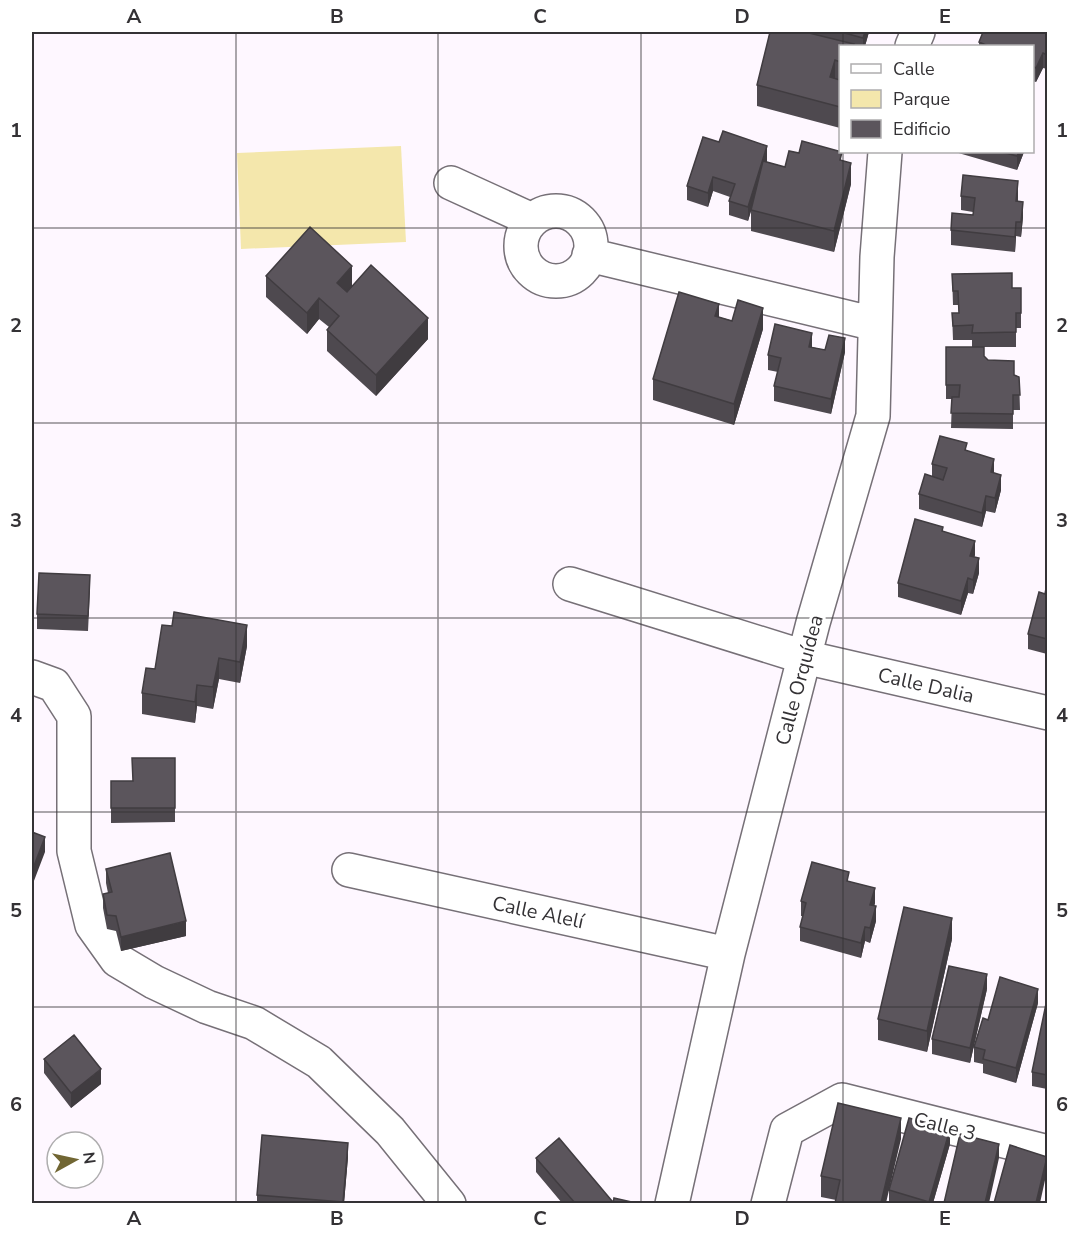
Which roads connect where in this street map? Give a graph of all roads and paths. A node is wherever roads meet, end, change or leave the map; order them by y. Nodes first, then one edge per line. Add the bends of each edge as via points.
1 (885, 153) edge
2 (451, 183) dead end
3 (532, 220) junction
4 (589, 255) junction
5 (875, 324) junction
6 (570, 584) dead end
7 (804, 657) junction
8 (32, 677) edge
9 (1047, 712) edge
10 (349, 870) dead end
11 (728, 954) junction
12 (1047, 1152) edge
13 (449, 1203) edge
14 (672, 1203) edge
15 (768, 1203) edge

1 - 5 street, Calle Orquídea
2 - 3 street
3 - 4 street via 557,210 570,213 589,234
3 - 4 street via 523,231 520,244 530,270 541,278 568,279 580,272
4 - 5 street
5 - 7 street, Calle Orquídea via 873,416
6 - 7 street, Calle Dalia
7 - 9 street, Calle Dalia
7 - 11 street, Calle Orquídea
8 - 13 street via 54,685 74,716 74,851 92,925 117,960 207,1008 254,1023 319,1062 390,1131
10 - 11 street, Calle Alelí
11 - 14 street, Calle Orquídea
12 - 15 street, Calle 3 via 842,1100 787,1130

